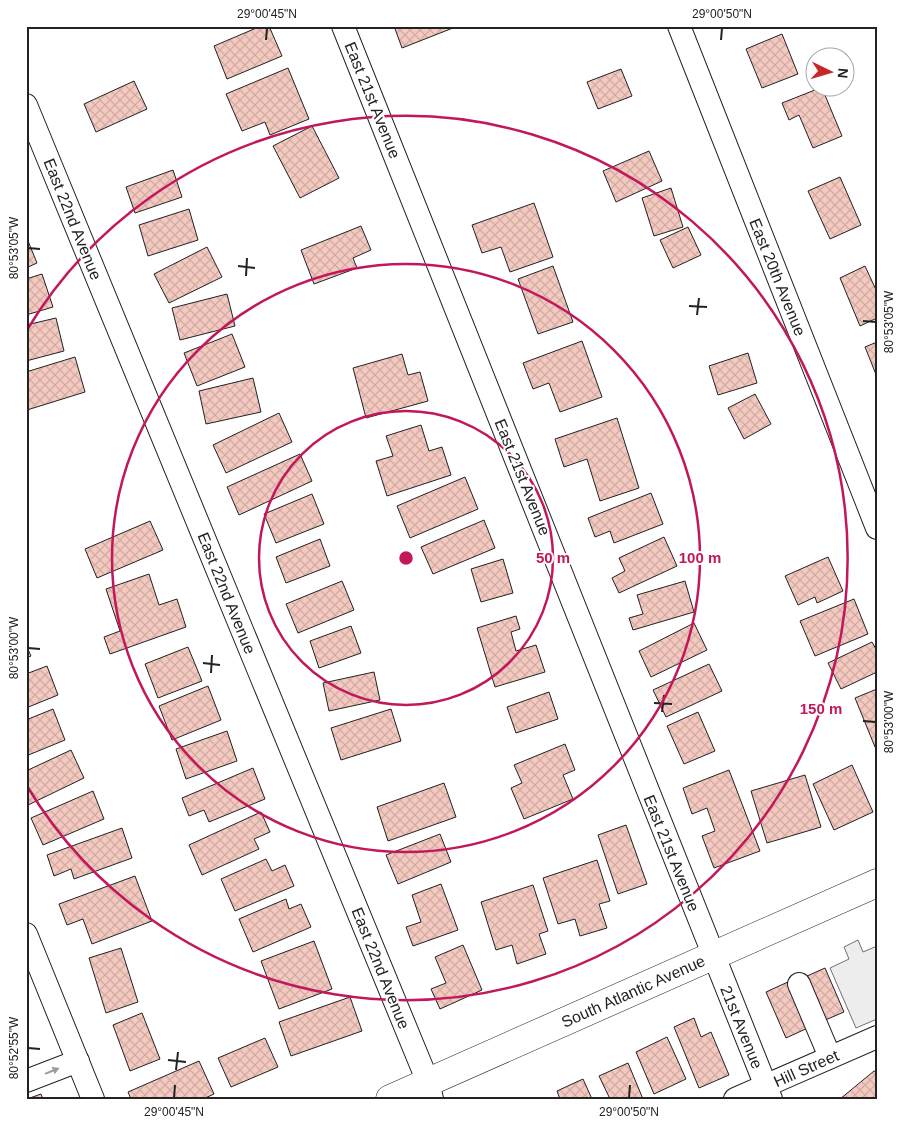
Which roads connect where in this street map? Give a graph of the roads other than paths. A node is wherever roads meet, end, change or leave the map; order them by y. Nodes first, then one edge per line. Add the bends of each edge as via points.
1 (343, 26) edge
2 (678, 26) edge
3 (26, 105) edge
4 (877, 528) edge
5 (877, 883) edge
6 (26, 934) edge
7 (713, 955) junction
8 (799, 984) dead end
9 (877, 1036) edge
10 (830, 1057) junction
11 (78, 1061) junction
12 (26, 1081) edge
13 (430, 1090) edge
14 (768, 1092) edge
15 (93, 1099) edge
16 (390, 1099) edge
17 (735, 1099) edge

1 - 7 street, East 21st Avenue
2 - 4 street, East 20th Avenue
3 - 13 street, East 22nd Avenue
5 - 7 main road, South Atlantic Avenue
6 - 11 street
7 - 13 main road, South Atlantic Avenue
7 - 14 street, 21st Avenue
8 - 10 street
9 - 10 street, Hill Street
10 - 14 street, Hill Street
12 -> 11 street
11 - 15 street
13 - 16 main road, South Atlantic Avenue
14 - 17 street, Hill Street

